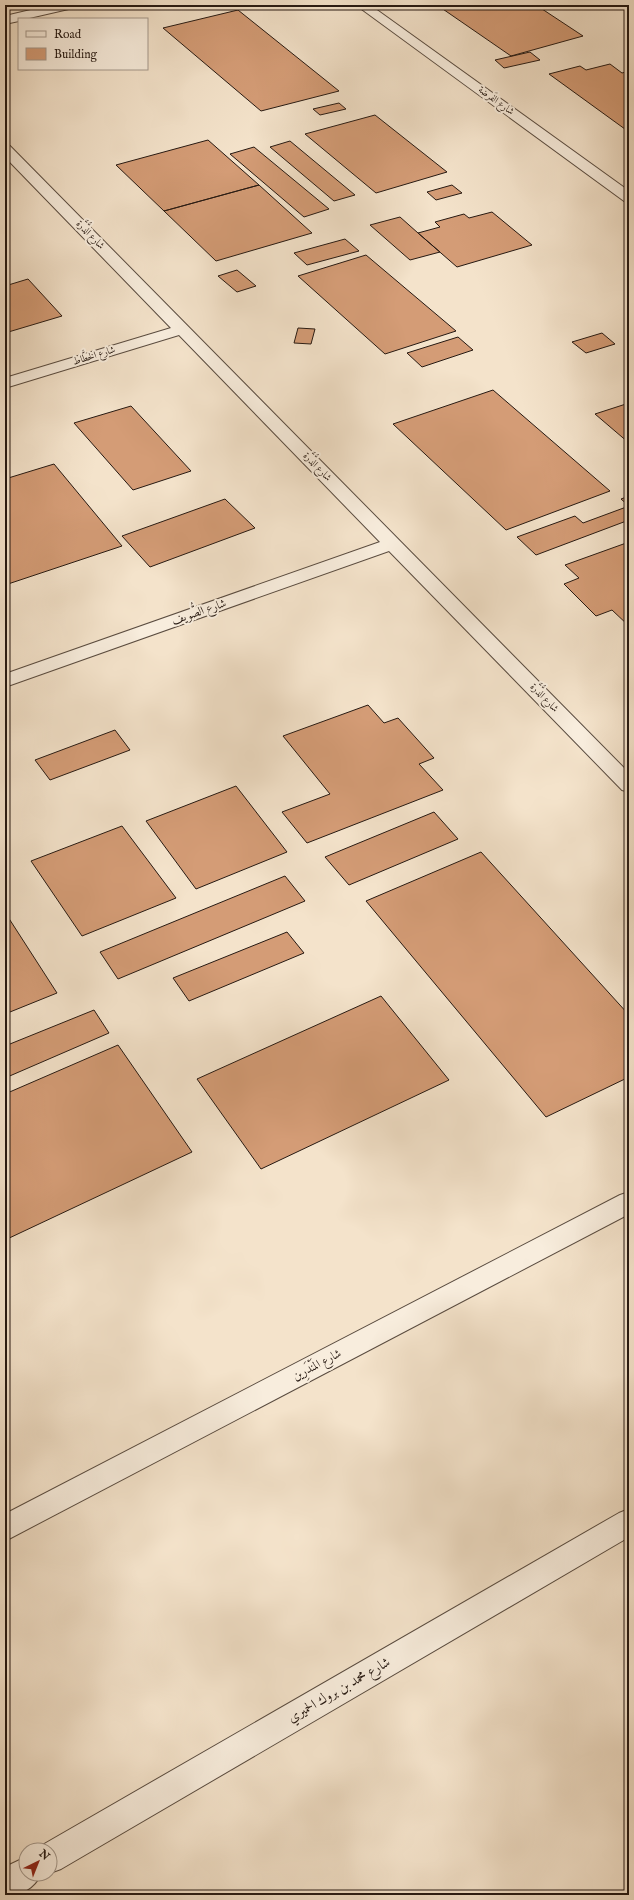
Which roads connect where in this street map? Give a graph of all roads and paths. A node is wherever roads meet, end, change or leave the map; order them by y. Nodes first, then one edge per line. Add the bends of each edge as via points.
1 (68, 5) edge
2 (362, 5) edge
3 (5, 20) edge
4 (5, 149) edge
5 (629, 198) edge
6 (183, 329) junction
7 (5, 383) edge
8 (392, 544) junction
9 (5, 681) edge
10 (629, 785) edge
11 (629, 1202) edge
12 (5, 1528) edge
13 (627, 1528) edge
14 (58, 1853) edge
15 (18, 1877) edge
16 (5, 1884) edge

1 - 3 street
2 - 5 street, شارع الفَرضة
4 - 6 street, شارع الدُّرَّة
6 - 7 street, شارع الخطَّاط
6 - 8 street, شارع الدُّرَّة
8 - 9 street, شارع الصُّويف
8 - 10 street, شارع الدُّرَّة
11 - 12 street, شارع المَنْدَرِين
13 - 14 street, شارع محمد بن بروك الحميري
15 - 16 street

